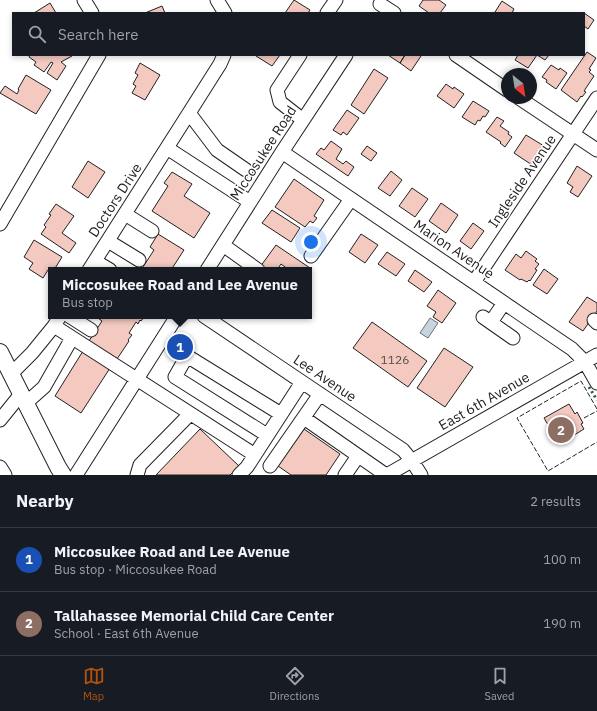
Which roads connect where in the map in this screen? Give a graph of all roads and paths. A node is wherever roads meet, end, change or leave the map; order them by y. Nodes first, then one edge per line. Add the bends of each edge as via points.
1 (84, 0) edge
2 (217, 0) edge
3 (336, 0) edge
4 (379, 6) edge
5 (91, 12) edge
6 (224, 12) edge
7 (328, 12) edge
8 (392, 12) edge
9 (99, 56) edge
10 (299, 56) edge
11 (345, 56) edge
12 (457, 56) edge
13 (222, 60) edge
14 (501, 86) edge
15 (597, 98) edge
16 (528, 104) edge
17 (189, 113) junction
18 (303, 120) junction
19 (573, 134) junction
20 (167, 148) junction
21 (597, 150) edge
22 (282, 152) junction
23 (246, 170) dead end
24 (351, 199) junction
25 (250, 202) junction
26 (125, 214) junction
27 (0, 224) edge
28 (152, 232) dead end
29 (108, 241) junction
30 (222, 245) junction
31 (311, 256) dead end
32 (139, 260) dead end
33 (92, 265) edge
34 (209, 267) edge
35 (254, 267) edge
36 (474, 282) junction
37 (504, 303) junction
38 (74, 319) edge
39 (175, 319) edge
40 (208, 319) edge
41 (57, 321) edge
42 (91, 330) dead end
43 (72, 338) junction
44 (513, 338) dead end
45 (0, 352) edge
46 (597, 355) edge
47 (585, 362) junction
48 (11, 374) junction
49 (136, 380) junction
50 (302, 382) junction
51 (597, 383) edge
52 (320, 394) junction
53 (24, 399) junction
54 (190, 414) junction
55 (281, 414) junction
56 (304, 418) junction
57 (0, 420) edge
58 (267, 435) junction
59 (255, 455) junction
60 (358, 456) junction
61 (412, 461) junction
62 (270, 466) dead end
63 (0, 467) edge
64 (5, 475) edge
65 (63, 475) edge
66 (76, 475) edge
67 (137, 475) edge
68 (239, 475) edge
69 (345, 475) edge
70 (387, 475) edge
71 (420, 475) edge

1 - 5 street
2 - 6 street
3 - 7 street
4 - 8 street
9 - 27 street
10 - 18 street via 277,90 280,102
11 - 18 street, Miccosukee Road
12 - 14 street
13 - 17 street, Doctors Drive
15 - 19 street, Ingleside Avenue
16 - 19 street
17 - 20 street, Doctors Drive
17 - 23 street via 217,150
18 - 22 street, Miccosukee Road
19 - 21 street
19 - 36 street, Ingleside Avenue
20 - 25 street
20 - 26 street, Doctors Drive
22 - 24 street, Marion Avenue
22 - 25 street, Miccosukee Road
24 - 31 street
24 - 36 street, Marion Avenue
25 - 30 street, Miccosukee Road
26 - 28 street
26 - 29 street, Doctors Drive
29 - 32 street
29 - 33 street, Doctors Drive
30 - 34 street, Miccosukee Road
30 - 35 street
36 - 37 street, Marion Avenue
37 - 44 street via 487,319
37 - 47 street, Marion Avenue via 572,349
38 - 42 street
39 - 49 street
40 - 50 street, Lee Avenue
41 - 43 street
41 - 48 street via 32,353
43 - 49 street
43 - 53 street via 44,387
45 - 48 main road
46 - 47 street, East 6th Avenue
47 - 51 street, Marion Avenue
47 - 61 street, East 6th Avenue
48 - 53 main road
49 - 54 street
49 - 66 street
50 - 52 street, Lee Avenue
50 - 55 street
52 - 56 street
52 - 61 street, Lee Avenue via 404,450
53 - 57 street
53 - 65 main road
54 - 59 street
54 - 67 street via 140,465
55 - 58 street
55 - 58 street via 187,356 174,377
56 - 60 street
56 - 62 street
58 - 59 street
59 - 68 street
60 - 69 street
60 - 70 street
61 - 70 street, East 6th Avenue
61 - 71 street, Lee Avenue
63 - 64 street

